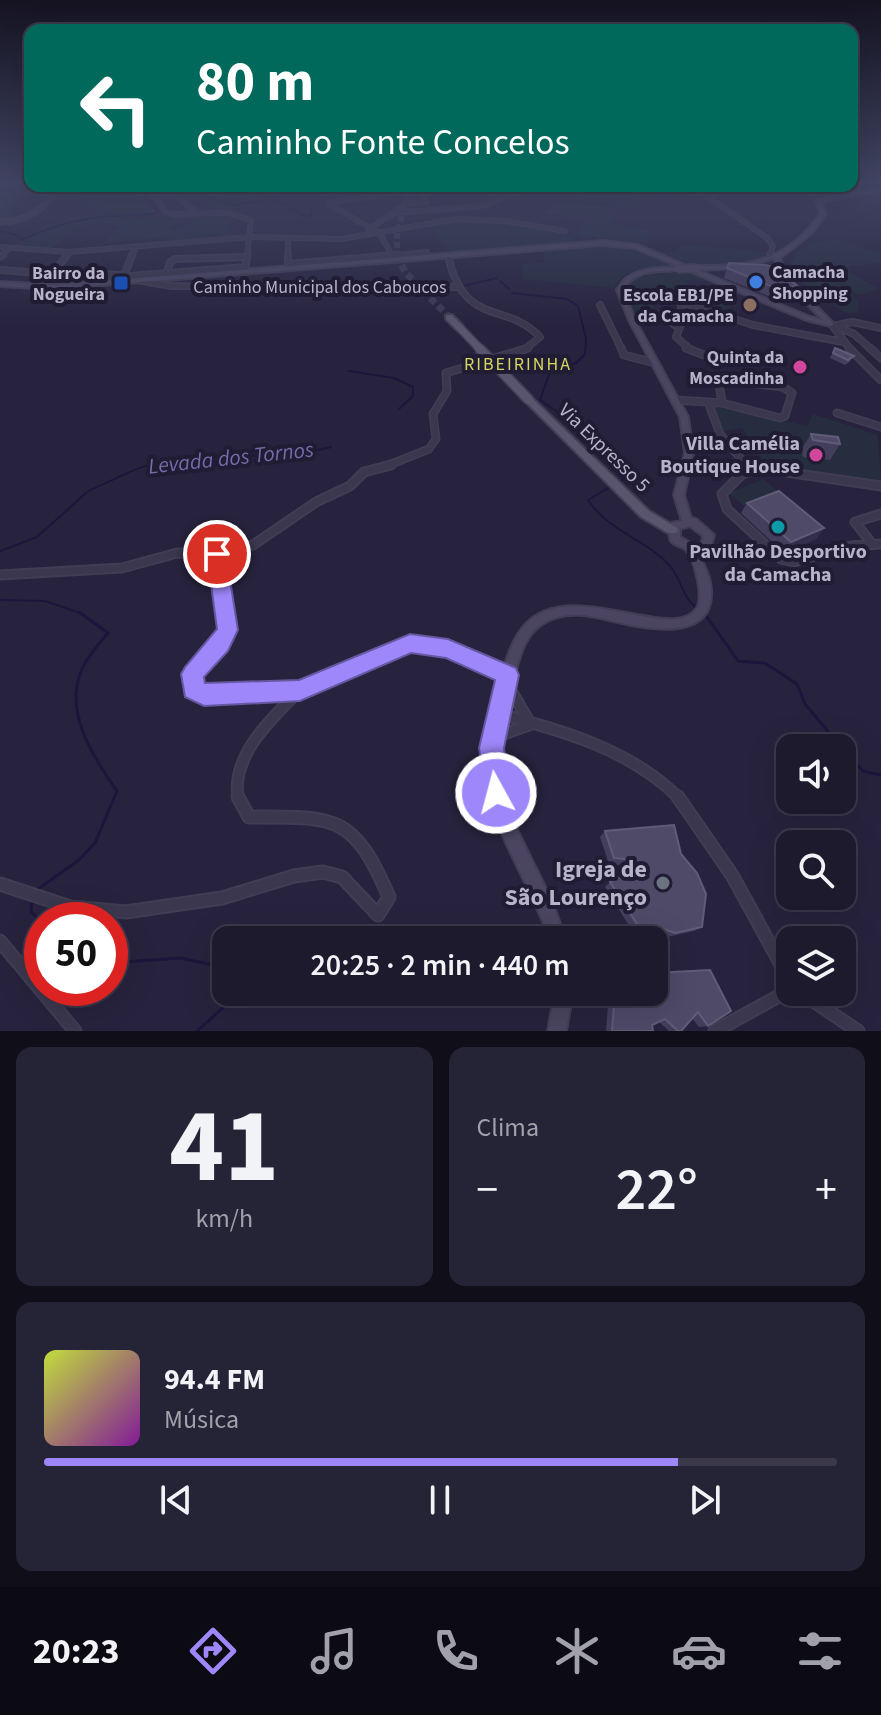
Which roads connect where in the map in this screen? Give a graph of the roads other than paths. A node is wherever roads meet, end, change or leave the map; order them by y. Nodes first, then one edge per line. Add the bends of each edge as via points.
1 (251, 229) edge
2 (369, 229) edge
3 (405, 229) edge
4 (554, 229) edge
5 (756, 229) edge
6 (813, 229) edge
7 (565, 231) dead end
8 (380, 234) junction
9 (250, 237) junction
10 (288, 238) junction
11 (0, 247) edge
12 (10, 248) junction
13 (135, 248) junction
14 (69, 252) junction
15 (427, 252) dead end
16 (779, 255) junction
17 (448, 256) junction
18 (0, 257) edge
19 (247, 257) junction
20 (394, 258) junction
21 (769, 258) junction
22 (758, 265) junction
23 (288, 266) junction
24 (0, 268) edge
25 (246, 269) junction
26 (775, 269) junction
27 (166, 276) junction
28 (124, 278) junction
29 (137, 280) junction
30 (0, 284) edge
31 (456, 287) junction
32 (600, 305) dead end
33 (658, 314) dead end
34 (449, 317) tunnel mouth
35 (835, 325) junction
36 (679, 328) junction
37 (881, 328) edge
38 (843, 342) junction
39 (704, 355) dead end
40 (881, 358) edge
41 (655, 363) junction
42 (881, 380) edge
43 (676, 400) junction
44 (708, 402) junction
45 (722, 403) junction
46 (837, 413) dead end
47 (881, 427) edge
48 (751, 470) junction
49 (878, 486) edge
50 (881, 493) edge
51 (881, 514) edge
52 (687, 521) junction
53 (672, 530) junction
54 (877, 544) edge
55 (691, 548) junction
56 (217, 554) junction
57 (0, 575) edge
58 (507, 679) junction
59 (300, 690) junction
60 (497, 713) junction
61 (532, 725) junction
62 (493, 738) junction
63 (0, 884) edge
64 (554, 926) edge
65 (0, 941) edge
66 (776, 956) edge
67 (776, 998) edge
68 (561, 1006) edge
69 (821, 1006) edge
70 (75, 1031) edge
71 (557, 1031) edge
72 (715, 1031) edge
73 (858, 1031) edge

1 - 9 street
2 - 8 street
3 - 8 street
4 - 7 street
5 - 21 street via 773,246
6 - 16 main road
8 - 10 street
8 - 20 street
9 - 10 street
9 - 13 street
9 - 19 street
10 - 23 street
11 - 12 street
12 - 14 street
12 - 18 street
13 - 14 street
13 - 28 street
14 - 28 street via 60,271
15 - 20 street
16 - 21 main road
16 - 26 main road
17 - 20 main road
17 - 31 street
17 - 35 main road via 626,244 808,319
19 - 25 street
19 - 27 street via 175,259
20 - 23 main road
21 - 22 main road
22 - 26 main road
22 - 41 main road, bridge via 635,274 620,287
23 - 25 main road
24 - 28 street
25 - 27 main road
26 - 35 main road
27 - 28 street
27 - 29 main road
28 - 29 main road
28 - 30 main road via 53,287
29 - 31 street, Caminho Municipal dos Caboucos via 172,286
31 - 56 street via 502,318 526,323 539,341 446,373 447,391 433,414 436,439 429,449 364,472 261,542
32 - 41 street via 624,355
33 - 36 street
34 - 53 main road, Via Expresso 5, bridge via 645,514
35 - 37 street via 849,321
35 - 38 street
35 - 40 street
36 - 38 street via 682,302 753,325
36 - 39 street via 679,342
38 - 42 street
41 - 43 main road
43 - 44 street
43 - 52 main road via 688,431 689,453 679,495
44 - 45 street
44 - 48 street via 720,434
45 - 45 street via 780,418 792,393 783,387 723,380
46 - 47 street
48 - 49 street via 784,470
48 - 54 street via 722,494 724,501 781,559 794,562
49 - 50 street
51 - 54 street via 855,522
52 - 53 main road
52 - 55 main road via 703,527 710,539 706,546
53 - 55 main road via 678,542
55 - 58 main road via 706,596 699,614 681,623 658,625 583,610 549,615 524,634
56 - 57 street via 177,553 122,568
56 - 59 street via 228,630 193,674 194,689 204,695
58 - 59 street via 448,649 410,643
58 - 60 main road
58 - 61 street
59 - 63 street via 252,741 236,793 240,808 249,817 325,817 352,830 389,897 378,915 335,874 301,875 224,898 102,911 70,908
60 - 61 street
60 - 62 main road
61 - 62 street
61 - 66 street via 638,765 677,796 714,848
62 - 64 main road via 491,760 502,813
65 - 70 street
67 - 72 street
68 - 71 main road
69 - 73 street

